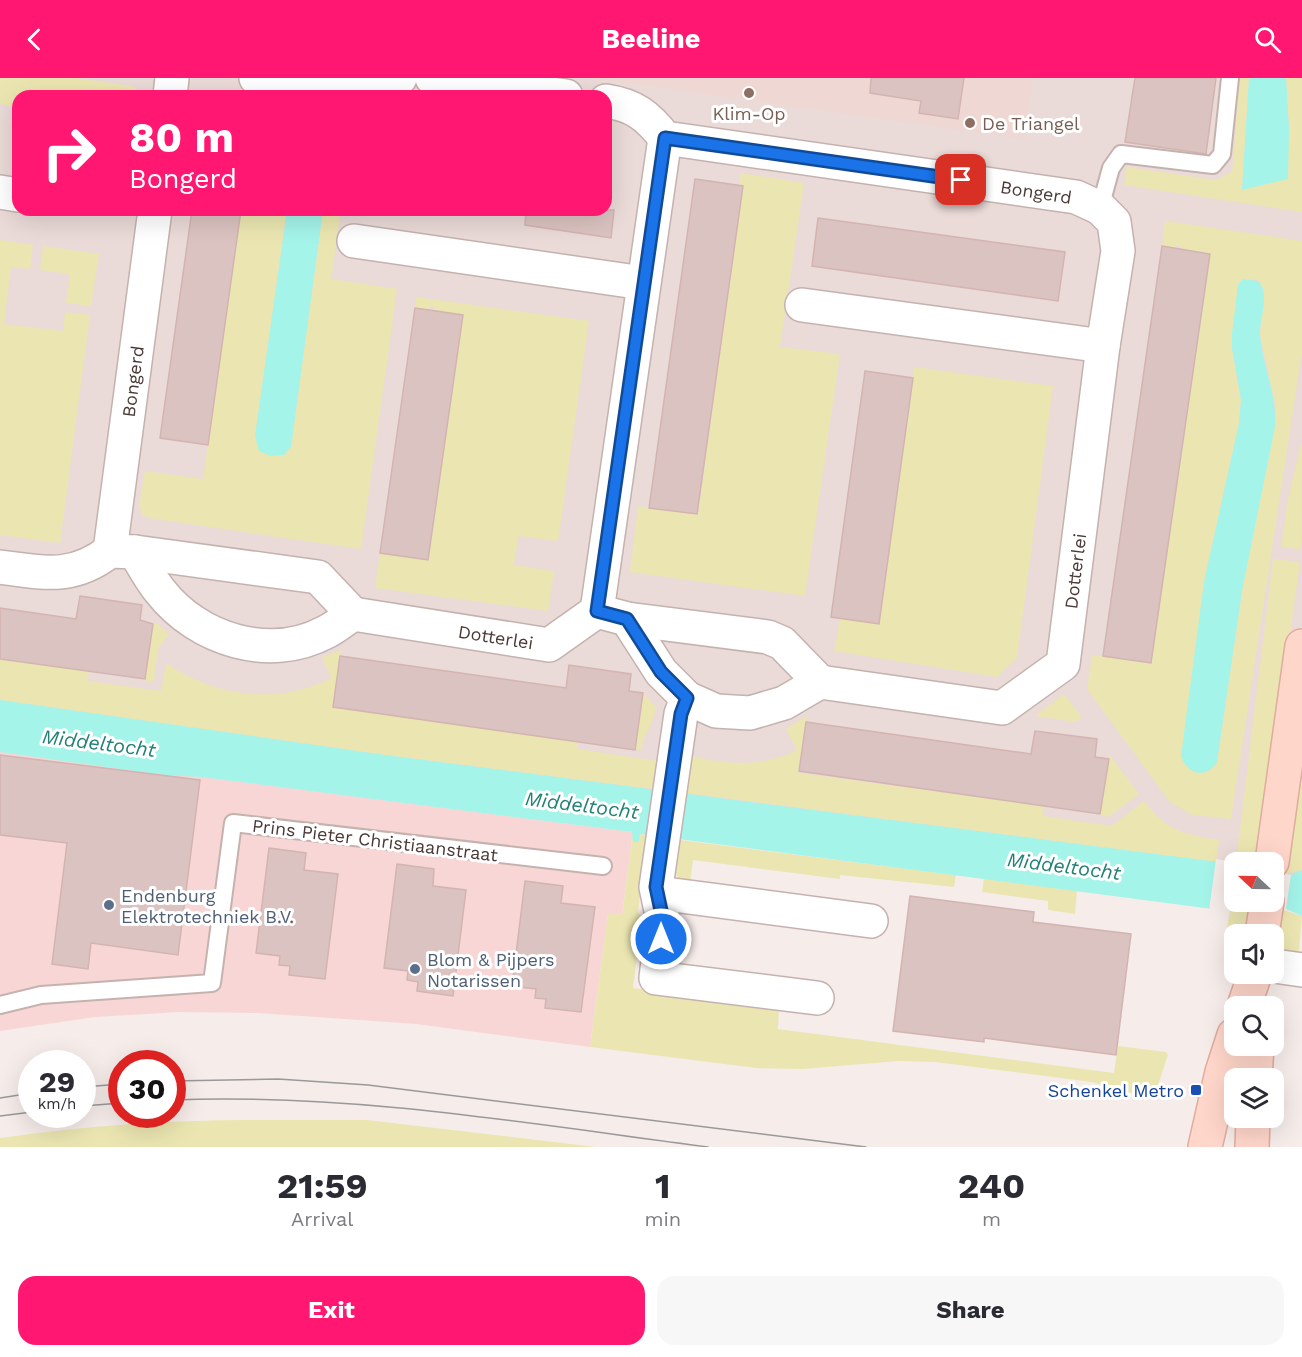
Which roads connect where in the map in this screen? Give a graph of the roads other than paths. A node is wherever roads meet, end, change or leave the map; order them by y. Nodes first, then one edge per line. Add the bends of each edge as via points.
1 (256, 78) edge
2 (400, 78) edge
3 (432, 78) edge
4 (1230, 78) edge
5 (343, 90) edge
6 (375, 90) edge
7 (521, 90) edge
8 (612, 102) edge
9 (665, 138) junction
10 (1107, 215) junction
11 (146, 216) edge
12 (354, 241) dead end
13 (643, 283) junction
14 (802, 305) dead end
15 (1103, 346) junction
16 (123, 551) junction
17 (0, 567) edge
18 (353, 614) junction
19 (612, 615) junction
20 (1302, 646) edge
21 (820, 682) junction
22 (687, 698) junction
23 (1273, 852) edge
24 (603, 866) dead end
25 (658, 893) junction
26 (871, 921) dead end
27 (1284, 967) edge
28 (1302, 970) edge
29 (817, 998) dead end
30 (0, 1005) edge
31 (1227, 1056) edge
32 (1253, 1128) edge
33 (1205, 1147) edge
34 (1252, 1147) edge

1 - 5 street
2 - 6 street
3 - 7 street
4 - 10 lane via 1222,154 1213,165 1121,154 1111,168
8 - 9 street via 650,118
9 - 10 street, Bongerd via 1076,197
9 - 13 street
10 - 15 street, Dotterlei via 1118,251
11 - 16 street, Bongerd
12 - 13 street
13 - 19 street
14 - 15 street
15 - 21 street, Dotterlei via 1063,664 1002,708
16 - 17 street via 75,571 45,573
16 - 18 street via 318,577
16 - 18 street via 183,615 211,633 249,645 284,644 325,633
18 - 19 street, Dotterlei via 549,645
19 - 21 street via 768,637 782,643
19 - 22 street
20 - 23 street
21 - 22 street via 784,703 750,713 716,711
22 - 25 street via 681,714
24 - 30 lane, Prins Pieter Christiaanstraat via 233,823 212,983 41,994
25 - 26 street
25 - 29 street via 663,920 656,978
27 - 28 street
31 - 33 street
32 - 34 street

